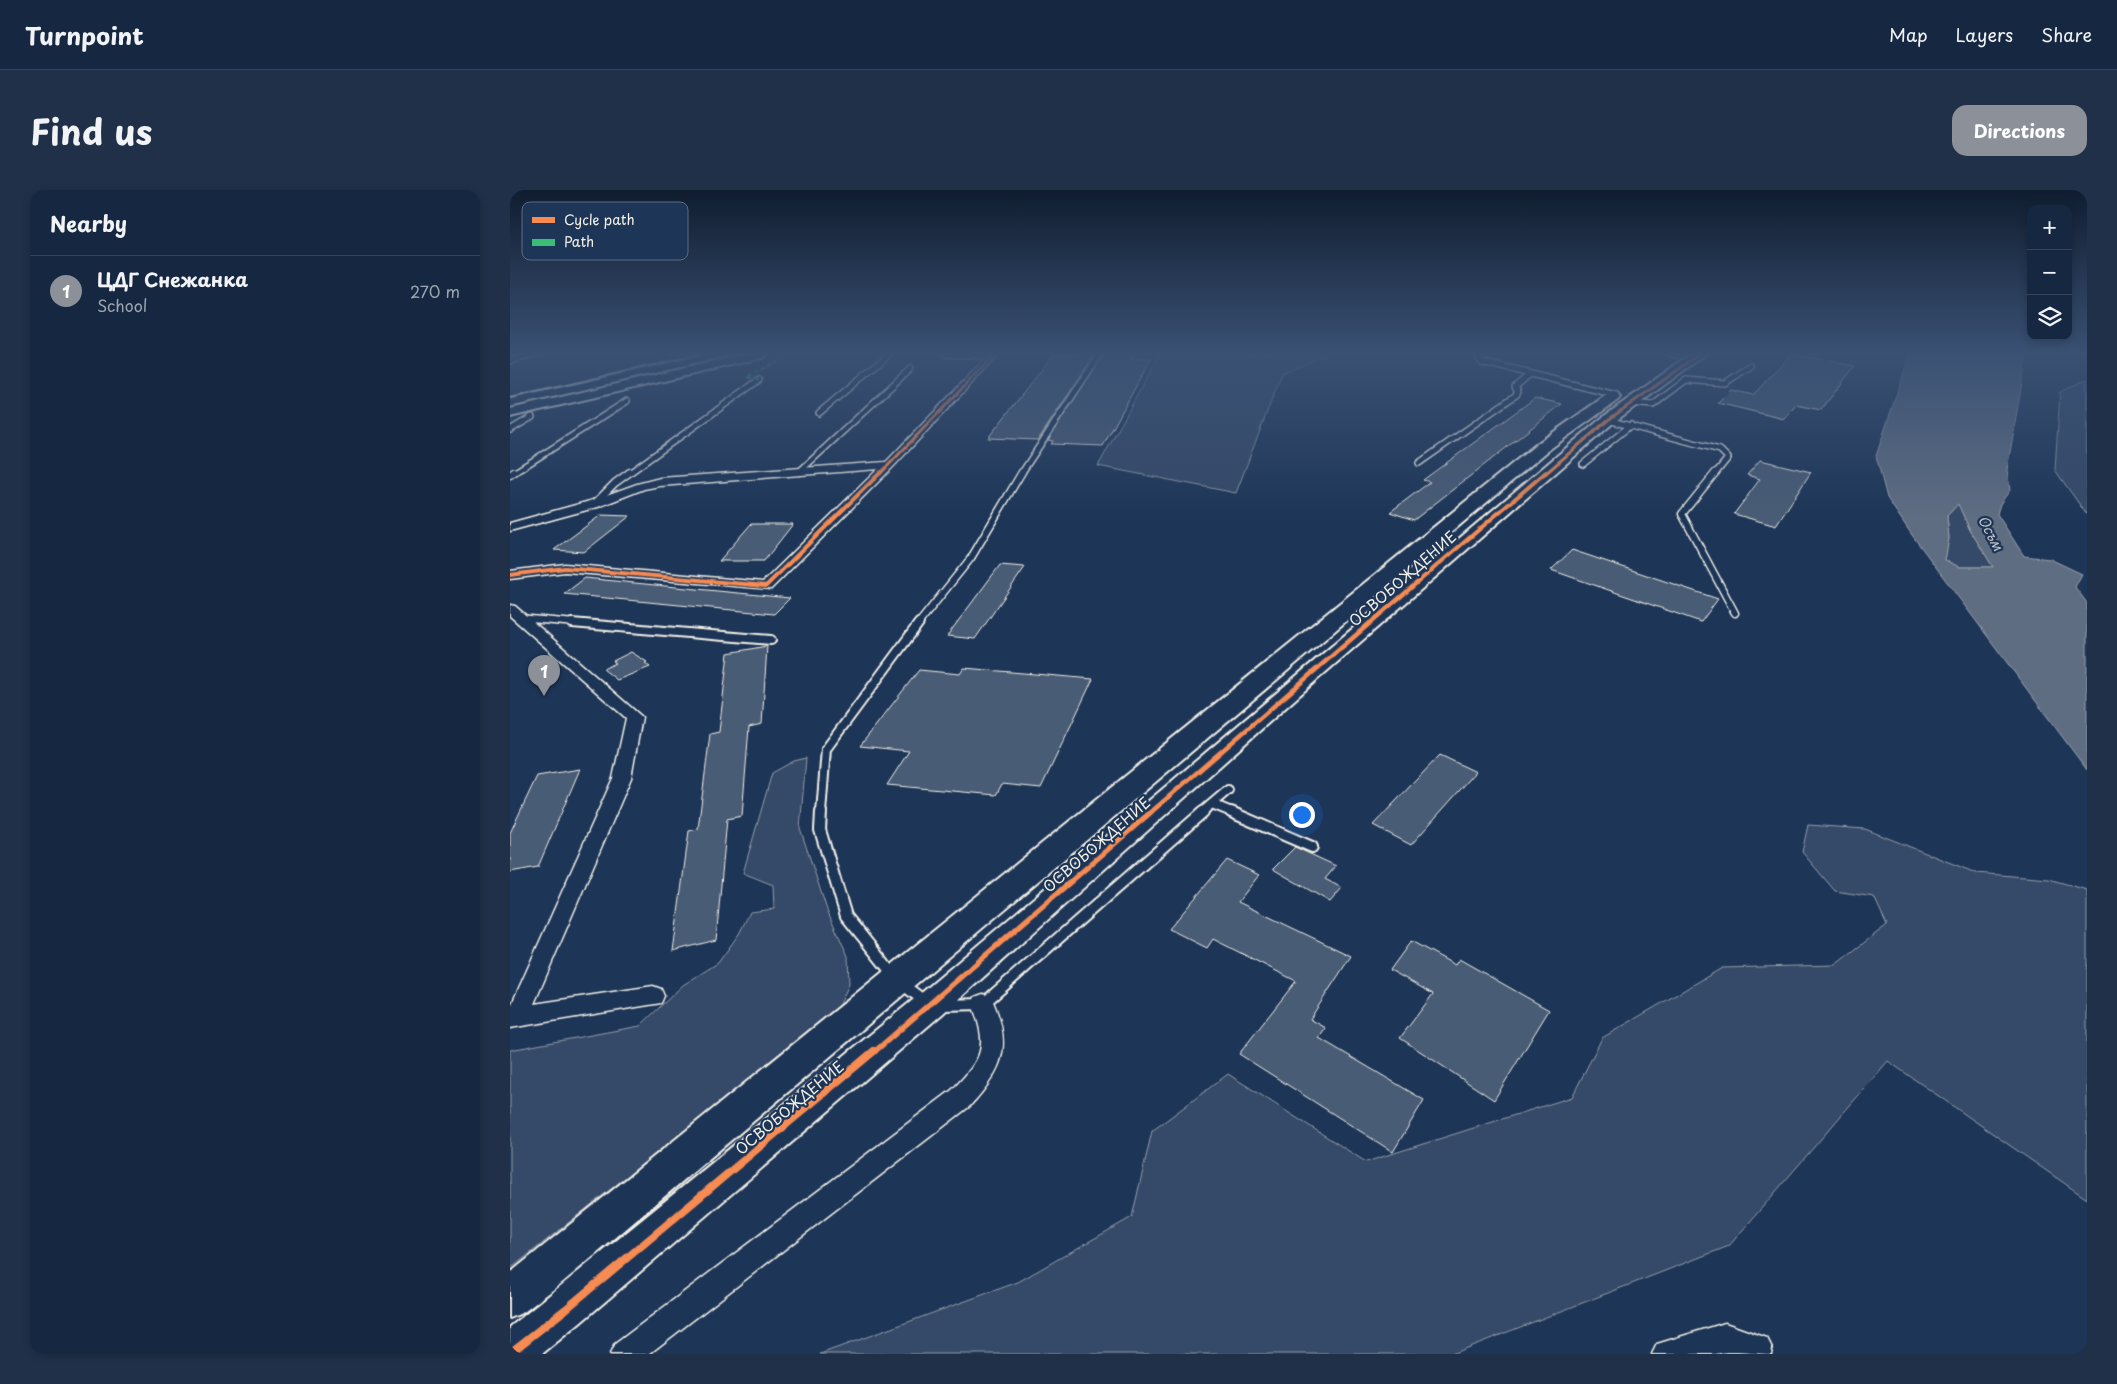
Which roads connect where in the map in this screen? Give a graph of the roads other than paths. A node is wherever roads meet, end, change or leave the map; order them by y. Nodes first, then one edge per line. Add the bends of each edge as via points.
1 (530, 408) edge
2 (615, 408) edge
3 (719, 408) edge
4 (826, 408) edge
5 (868, 408) edge
6 (943, 408) edge
7 (1064, 408) edge
8 (1497, 408) edge
9 (1614, 408) edge
10 (1624, 408) edge
11 (1635, 408) edge
12 (1621, 411) junction
13 (510, 413) edge
14 (819, 414) dead end
15 (532, 417) dead end
16 (510, 430) edge
17 (1419, 463) dead end
18 (1583, 464) dead end
19 (889, 465) junction
20 (799, 472) junction
21 (510, 475) edge
22 (594, 504) junction
23 (510, 527) edge
24 (510, 575) edge
25 (1735, 613) dead end
26 (514, 614) edge
27 (771, 640) dead end
28 (1228, 790) dead end
29 (1212, 804) junction
30 (1312, 847) dead end
31 (898, 980) junction
32 (652, 996) dead end
33 (983, 1004) junction
34 (930, 1005) junction
35 (514, 1017) edge
36 (510, 1298) edge
37 (510, 1353) edge
38 (625, 1354) edge
39 (1667, 1354) edge
40 (1756, 1354) edge

1 - 13 street
2 - 21 lane
3 - 22 lane via 615,483
4 - 14 lane
5 - 20 lane
6 - 19 street
7 - 31 lane via 971,558 904,642 826,749 820,830 846,916
8 - 17 lane
9 - 12 lane
10 - 12 street, ОСВОБОЖДЕНИЕ
11 - 12 lane
12 - 18 lane
12 - 25 lane via 1720,450 1728,458 1682,514
12 - 31 street, ОСВОБОЖДЕНИЕ via 1515,470
12 - 34 street, ОСВОБОЖДЕНИЕ via 1304,679
15 - 16 lane
19 - 20 street
19 - 24 street via 766,586 565,568
20 - 22 street via 660,482
22 - 23 street
26 - 27 lane
26 - 35 street via 634,717 622,778
28 - 29 lane
29 - 30 lane
29 - 33 lane
31 - 34 lane
31 - 36 street, ОСВОБОЖДЕНИЕ
32 - 35 street
33 - 34 lane
33 - 38 street via 995,1041 990,1061 961,1098
34 - 37 street, ОСВОБОЖДЕНИЕ
39 - 40 street via 1726,1337 1756,1348

